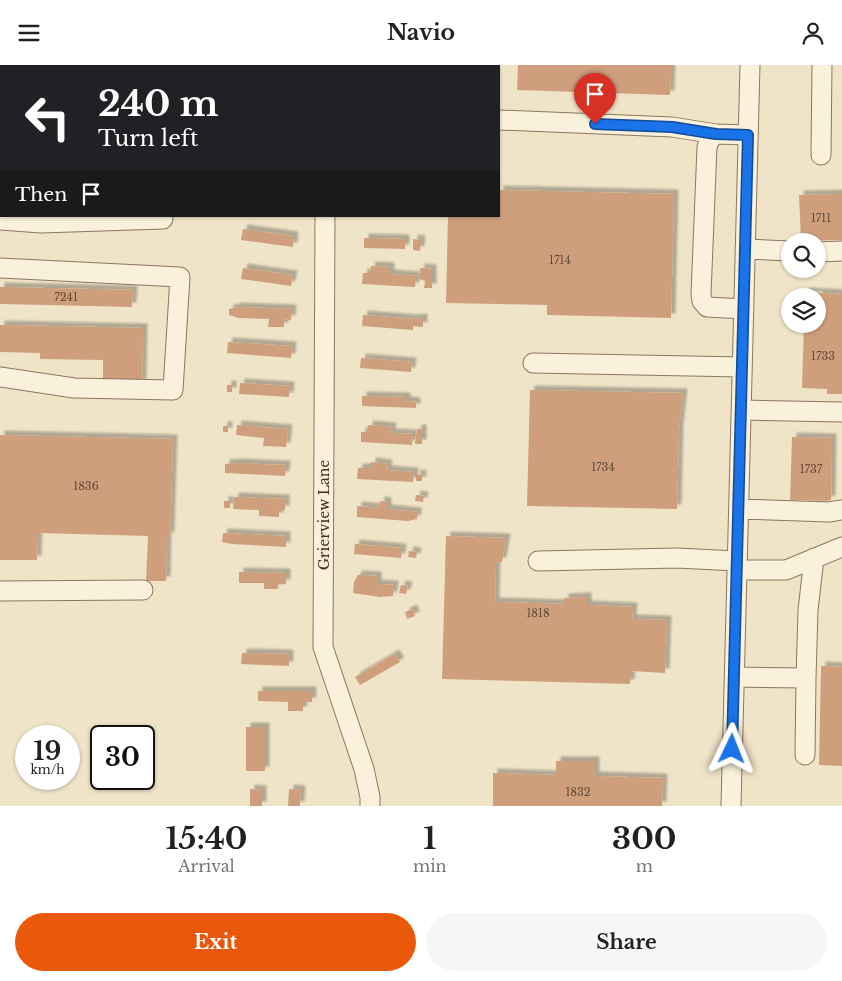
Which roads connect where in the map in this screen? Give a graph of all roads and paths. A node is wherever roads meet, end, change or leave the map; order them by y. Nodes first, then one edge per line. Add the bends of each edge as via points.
1 (750, 65) edge
2 (822, 65) edge
3 (500, 121) edge
4 (716, 134) junction
5 (748, 135) junction
6 (821, 155) dead end
7 (326, 217) edge
8 (163, 219) dead end
9 (0, 220) edge
10 (745, 249) junction
11 (781, 251) edge
12 (842, 251) edge
13 (826, 252) edge
14 (0, 268) edge
15 (744, 309) junction
16 (533, 363) dead end
17 (742, 367) junction
18 (0, 377) edge
19 (741, 410) junction
20 (842, 413) edge
21 (738, 509) junction
22 (842, 510) edge
23 (842, 547) edge
24 (814, 558) junction
25 (538, 561) dead end
26 (737, 565) junction
27 (143, 590) dead end
28 (0, 591) edge
29 (734, 677) junction
30 (806, 678) junction
31 (805, 755) dead end
32 (370, 806) edge
33 (731, 806) edge

1 - 5 street
2 - 6 street
3 - 4 street via 672,127
4 - 5 street
4 - 15 street via 707,147 702,301 707,307
5 - 10 street
7 - 32 street, Grierview Lane via 323,647 364,769
8 - 9 street via 41,223
10 - 11 street
10 - 15 street
12 - 13 street
14 - 18 street via 180,277 173,390 74,387
15 - 17 street
16 - 17 street
17 - 19 street
19 - 20 street
19 - 21 street
21 - 22 street
21 - 26 street
23 - 24 street
24 - 26 street via 786,570
24 - 30 street via 808,610
25 - 26 street via 677,558
26 - 29 street
27 - 28 street
29 - 30 street
29 - 33 street
30 - 31 street

